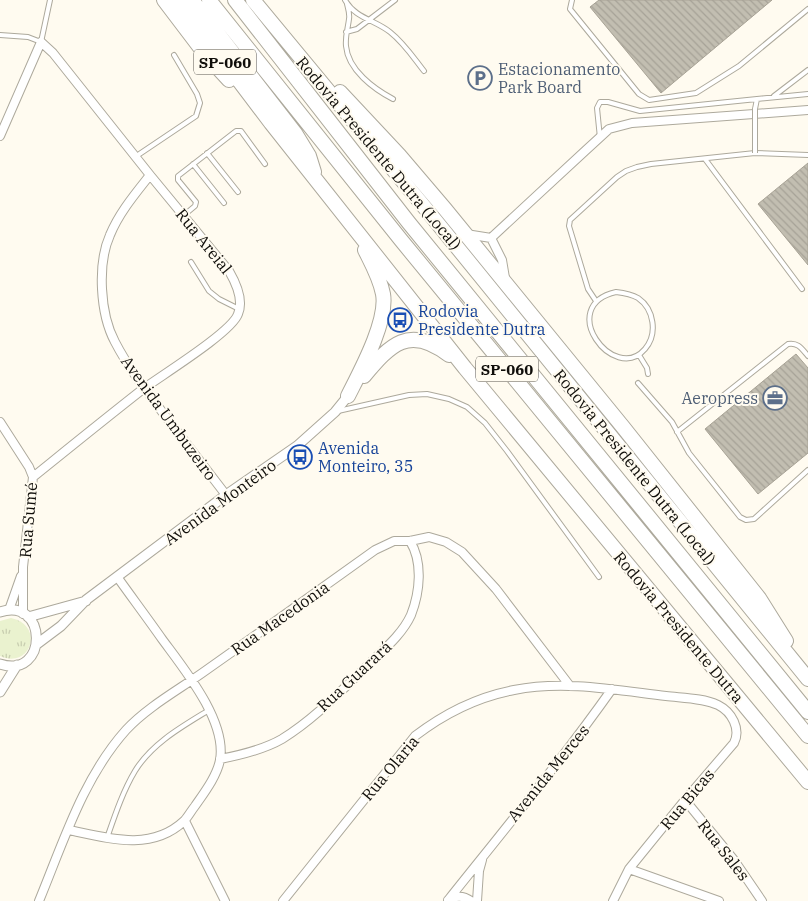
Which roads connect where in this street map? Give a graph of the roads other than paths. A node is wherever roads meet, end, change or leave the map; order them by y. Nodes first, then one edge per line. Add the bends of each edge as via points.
1 (50, 0) edge
2 (164, 0) edge
3 (178, 0) edge
4 (192, 0) edge
5 (209, 0) edge
6 (235, 0) edge
7 (253, 0) edge
8 (396, 0) edge
9 (572, 0) edge
10 (346, 2) edge
11 (808, 9) edge
12 (368, 20) junction
13 (278, 31) junction
14 (346, 32) junction
15 (0, 35) edge
16 (41, 42) junction
17 (174, 55) dead end
18 (808, 70) edge
19 (424, 72) dead end
20 (808, 94) edge
21 (772, 97) junction
22 (393, 99) dead end
23 (757, 99) junction
24 (808, 110) edge
25 (271, 123) junction
26 (0, 136) edge
27 (600, 138) junction
28 (208, 153) junction
29 (755, 153) junction
30 (808, 155) edge
31 (136, 157) junction
32 (705, 159) junction
33 (193, 164) junction
34 (265, 164) dead end
35 (150, 175) junction
36 (317, 182) junction
37 (238, 192) dead end
38 (224, 203) dead end
39 (183, 216) junction
40 (355, 230) junction
41 (466, 234) junction
42 (491, 238) junction
43 (191, 262) dead end
44 (505, 283) junction
45 (802, 289) dead end
46 (596, 300) junction
47 (239, 309) junction
48 (638, 355) junction
49 (808, 356) edge
50 (465, 368) junction
51 (648, 374) dead end
52 (638, 383) dead end
53 (144, 388) junction
54 (348, 396) junction
55 (335, 412) junction
56 (0, 422) edge
57 (678, 432) junction
58 (808, 470) edge
59 (33, 477) junction
60 (226, 495) junction
61 (410, 541) junction
62 (24, 567) junction
63 (599, 577) dead end
64 (118, 578) junction
65 (86, 600) junction
66 (5, 611) edge
67 (25, 615) junction
68 (37, 644) junction
69 (0, 664) edge
70 (17, 665) junction
71 (806, 676) edge
72 (192, 680) junction
73 (570, 686) junction
74 (612, 689) junction
75 (0, 692) edge
76 (712, 703) joint
77 (210, 710) junction
78 (808, 712) edge
79 (808, 736) edge
80 (220, 759) junction
81 (808, 782) edge
82 (684, 800) junction
83 (185, 821) junction
84 (69, 830) junction
85 (106, 838) junction
86 (483, 856) junction
87 (629, 869) junction
88 (447, 900) edge
89 (39, 901) edge
90 (225, 901) edge
91 (283, 901) edge
92 (471, 901) edge
93 (477, 901) edge
94 (613, 901) edge
95 (718, 901) edge
96 (762, 901) edge

1 - 16 lane
2 - 25 highway via 223,74
3 - 25 highway, Rodovia Presidente Dutra / SP-060
4 - 36 highway via 295,133 309,156
5 - 79 highway, Rodovia Presidente Dutra / SP-060 via 401,240
6 - 78 highway, SP-060 via 409,223
7 - 13 highway, Rodovia Presidente Dutra (Local) / SP-060
8 - 12 lane
9 - 11 lane via 570,9 639,94 649,100 696,93 738,66
10 - 12 lane
10 - 14 lane via 349,18
12 - 14 lane via 357,29
12 - 19 lane via 404,44
13 - 41 highway via 321,70
13 - 71 highway, Rodovia Presidente Dutra (Local) / SP-060
14 - 22 lane via 346,48 351,62 368,83
15 - 16 lane via 28,37
16 - 26 street
16 - 31 street, Rua Areial
17 - 31 lane via 197,94 200,104 196,116
18 - 21 lane
20 - 21 lane
21 - 23 lane
23 - 27 lane via 640,111 600,102 597,108
23 - 29 lane, bridge via 754,109
24 - 27 street via 632,123 610,129
25 - 36 highway, Rodovia Presidente Dutra / SP-060
27 - 42 street
28 - 33 lane
28 - 34 lane via 238,130
28 - 37 lane
29 - 30 lane
29 - 32 lane
31 - 35 street, Rua Areial
32 - 45 lane
32 - 46 lane via 650,164 626,171 570,220 588,289
33 - 38 lane
33 - 39 lane via 177,178 196,202
35 - 39 street, Rua Areial
35 - 53 street, Avenida Umbuzeiro via 110,235 102,262 102,290 114,341
36 - 40 highway, Rodovia Presidente Dutra / SP-060
39 - 47 street, Rua Areial via 232,276 240,300
40 - 50 highway, Rodovia Presidente Dutra / SP-060
40 - 54 highway via 378,277 383,311 372,346
41 - 42 street
41 - 44 highway
42 - 44 street via 502,260
43 - 47 lane via 209,291
44 - 71 highway via 759,598
46 - 48 lane via 590,322 597,343 616,356
46 - 48 lane via 622,293 638,298 646,305 653,326 649,342
47 - 53 street via 234,322 221,334
48 - 51 lane
49 - 57 lane via 799,345 788,344
50 - 54 highway via 432,344 415,339 403,341 382,354
50 - 81 highway, Rodovia Presidente Dutra / SP-060
52 - 57 lane
53 - 59 street
53 - 60 street, Avenida Umbuzeiro
54 - 55 street, Avenida Monteiro
55 - 60 street, Avenida Monteiro via 296,446
55 - 63 lane via 418,394 449,399 467,407 508,451
56 - 59 street, Rua Sumé
57 - 58 lane via 689,453 740,517 746,520 754,519
59 - 62 street, Rua Sumé
60 - 64 street, Avenida Monteiro
61 - 72 street, Rua Macedonia via 394,541 374,550
61 - 73 street, Rua Macedonia via 429,537 462,552 496,590
61 - 80 street, Rua Guarará via 419,566 418,591 411,615 401,631 300,727 260,749
62 - 66 street, Rua Sumé
62 - 67 street, Rua Sumé
64 - 65 street, Avenida Monteiro
64 - 72 street
65 - 67 street, Avenida Monteiro
65 - 68 street, Avenida Monteiro via 61,626
66 - 67 street
67 - 68 street via 36,629
68 - 70 street, Avenida Monteiro via 30,657
69 - 70 street
70 - 75 street
72 - 77 street
72 - 84 street, Rua Macedonia via 127,729 91,780
73 - 74 street, Rua Olaria
73 - 91 street, Rua Olaria via 545,686 497,694 437,719 415,736
74 - 76 street, Rua Olaria
74 - 86 street, Avenida Merces via 559,762
76 - 82 street, Rua Bicas via 726,710 735,723 738,737
77 - 80 street via 220,741
77 - 85 lane via 166,738 136,769
80 - 83 street
82 - 87 street, Rua Bicas
82 - 96 street, Rua Sales via 734,860
83 - 85 street via 155,838 134,841
83 - 90 street
84 - 85 street
84 - 89 street, Rua Macedonia
86 - 88 street, Avenida Merces
86 - 93 street, Avenida Merces
87 - 94 street, Rua Bicas
87 - 95 street
88 - 92 street via 462,897

